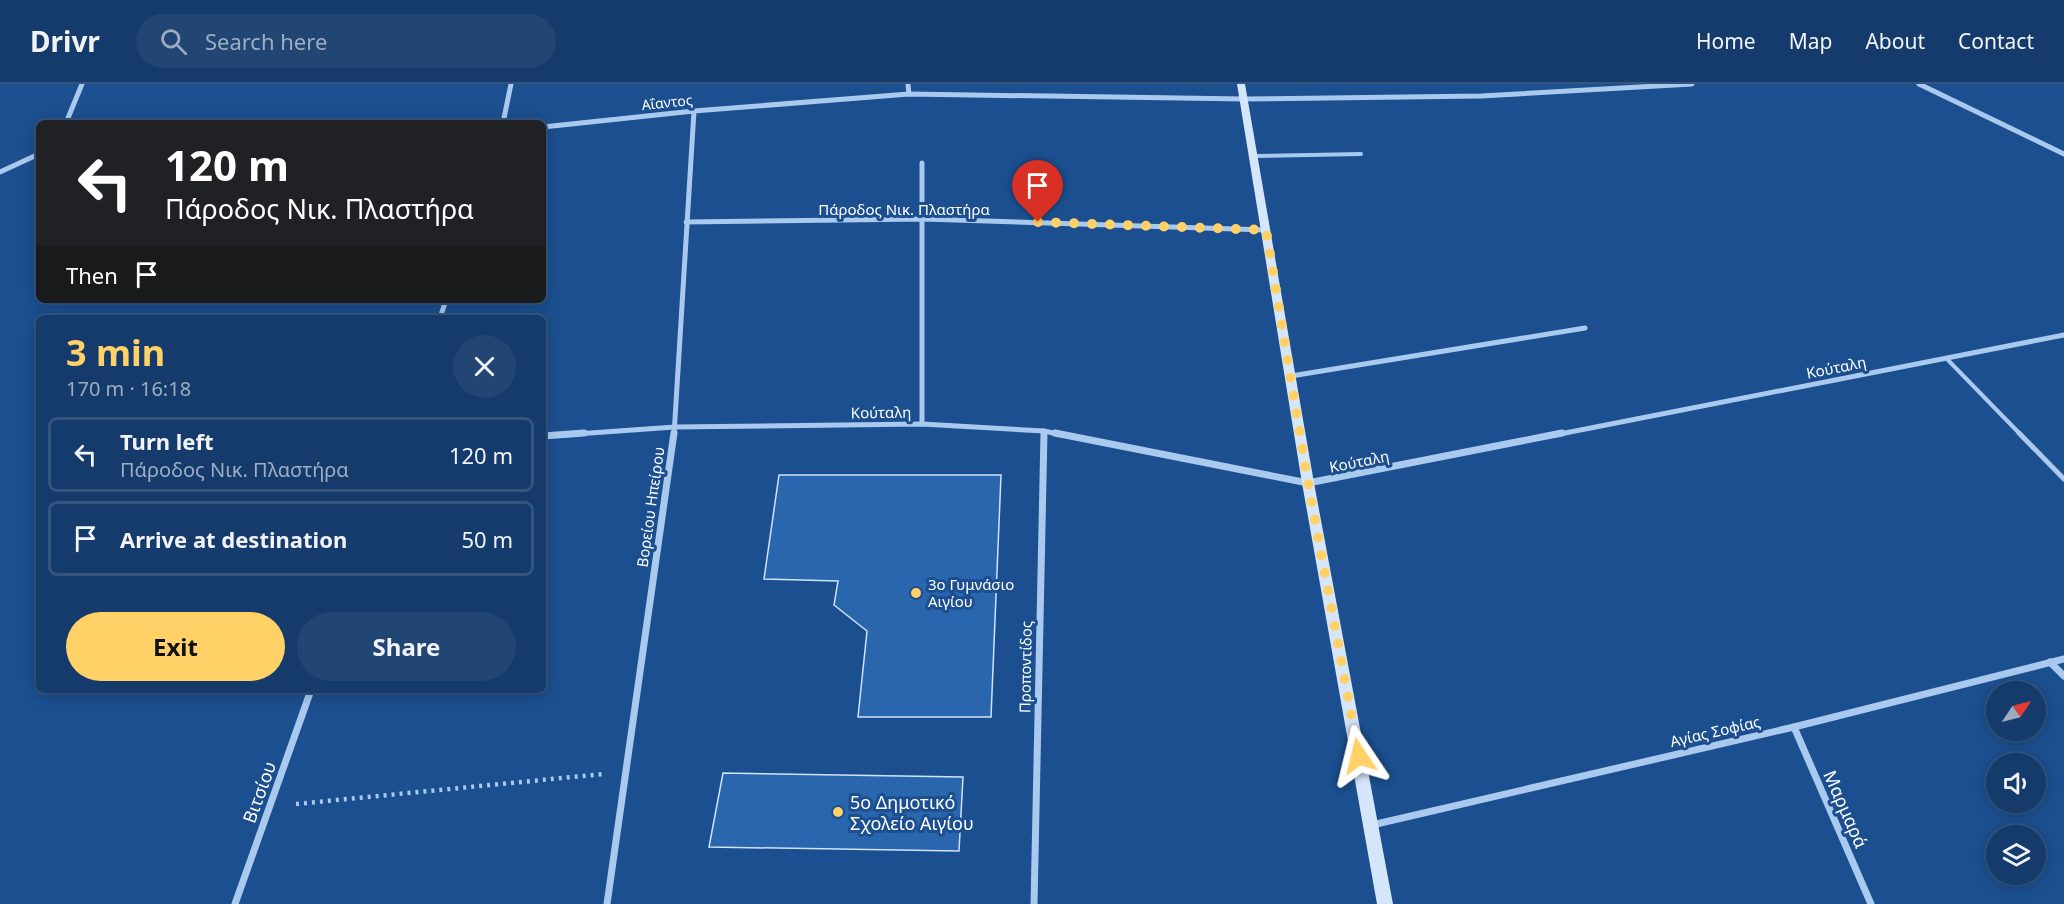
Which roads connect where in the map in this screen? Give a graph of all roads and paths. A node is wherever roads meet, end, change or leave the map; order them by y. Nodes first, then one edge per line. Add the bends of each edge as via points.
1 (82, 84) edge
2 (511, 84) edge
3 (908, 84) edge
4 (1241, 84) edge
5 (1692, 84) edge
6 (1919, 84) edge
7 (909, 94) junction
8 (1244, 99) junction
9 (694, 111) junction
10 (67, 120) edge
11 (504, 120) edge
12 (546, 127) edge
13 (1361, 154) dead end
14 (2064, 154) edge
15 (36, 155) edge
16 (1254, 156) junction
17 (922, 163) dead end
18 (0, 172) edge
19 (924, 219) junction
20 (686, 222) junction
21 (1266, 230) junction
22 (1585, 328) dead end
23 (2064, 335) edge
24 (1946, 358) junction
25 (1292, 376) junction
26 (922, 424) junction
27 (675, 428) junction
28 (1044, 431) junction
29 (546, 436) edge
30 (2064, 479) edge
31 (1308, 483) junction
32 (2064, 658) edge
33 (2050, 662) junction
34 (2064, 676) edge
35 (310, 693) edge
36 (1794, 727) junction
37 (627, 772) junction
38 (269, 806) junction
39 (1372, 825) junction
40 (235, 904) edge
41 (607, 904) edge
42 (1034, 904) edge
43 (1385, 904) edge
44 (1871, 904) edge

1 - 10 street
2 - 11 street
3 - 7 street
4 - 8 main road
5 - 8 street, Αΐαντος via 1481,96
6 - 14 street
7 - 8 street, Αΐαντος
7 - 9 street, Αΐαντος
8 - 16 main road
9 - 12 street, Αΐαντος
9 - 20 street, Βορείου Ηπείρου
13 - 16 lane
15 - 18 street
16 - 21 main road
17 - 19 street
19 - 20 street, Πάροδος Νικ. Πλαστήρα
19 - 21 street, Πάροδος Νικ. Πλαστήρα
19 - 26 street
20 - 27 street, Βορείου Ηπείρου
21 - 25 main road
22 - 25 street
23 - 24 street, Κούταλη
24 - 30 lane
24 - 31 street, Κούταλη
25 - 31 main road
26 - 27 street, Κούταλη
26 - 28 street, Κούταλη
27 - 29 street, Κούταλη
27 - 37 street, Βορείου Ηπείρου
28 - 31 street, Κούταλη
28 - 42 street, Προποντίδος
31 - 39 main road
32 - 33 street, Αγίας Σοφίας
33 - 34 street
33 - 36 street, Αγίας Σοφίας
35 - 38 street, Βιτσίου
36 - 39 street, Αγίας Σοφίας
36 - 44 street, Μαρμαρά
37 - 38 path
37 - 41 street, Βορείου Ηπείρου
38 - 40 street, Βιτσίου
39 - 43 main road

